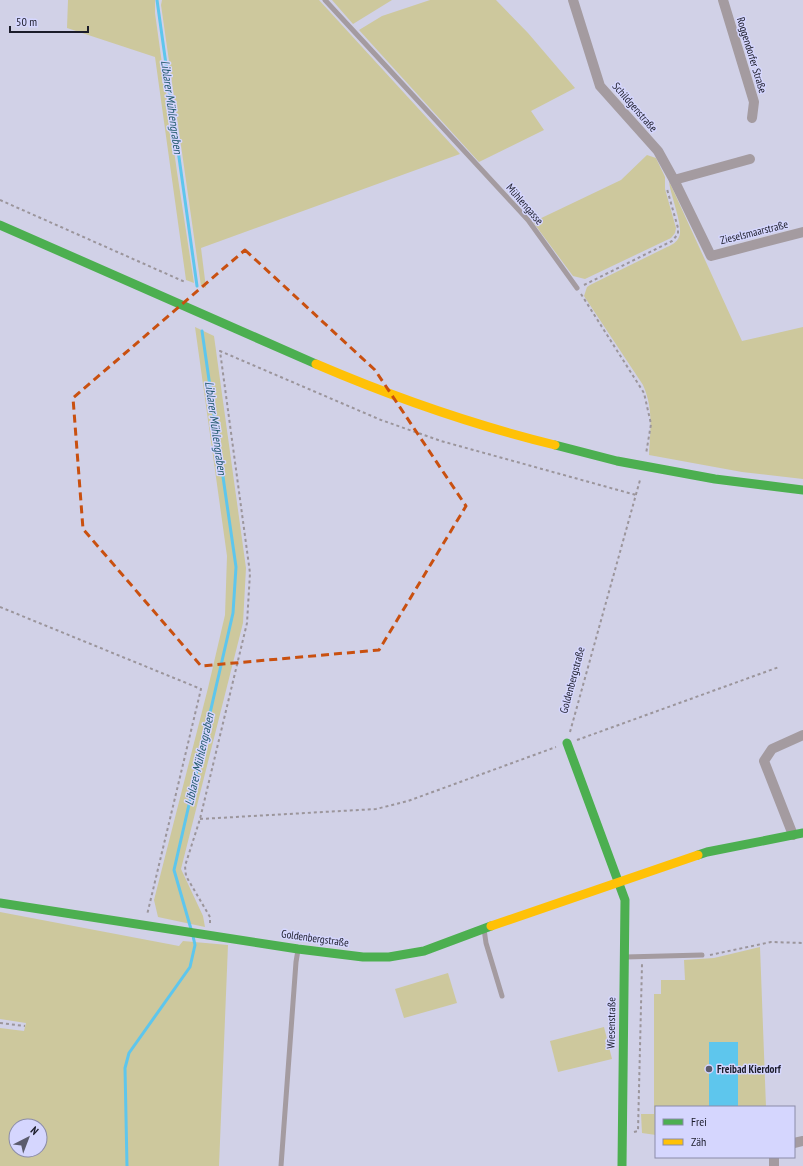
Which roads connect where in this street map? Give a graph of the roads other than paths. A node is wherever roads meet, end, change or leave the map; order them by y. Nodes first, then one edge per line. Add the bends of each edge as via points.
1 (324, 0) edge
2 (573, 0) edge
3 (723, 0) edge
4 (752, 118) dead end
5 (750, 159) dead end
6 (671, 182) junction
7 (0, 225) edge
8 (803, 232) edge
9 (710, 256) joint
10 (577, 288) road end
11 (803, 490) edge
12 (803, 735) edge
13 (567, 743) road end
14 (798, 834) edge
15 (618, 882) junction
16 (0, 903) edge
17 (484, 928) junction
18 (298, 949) junction
19 (702, 955) road end
20 (624, 957) junction
21 (502, 996) dead end
22 (281, 1166) edge
23 (622, 1166) edge

1 - 10 lane, Mühlengasse via 528,220
2 - 6 street, Schildgenstraße via 600,86 658,151
3 - 4 street, Roggendorfer Straße via 754,102
5 - 6 street
6 - 9 street, Schildgenstraße
7 - 11 street via 338,373 446,414 525,438 617,461 715,479
8 - 9 street, Zieselsmaarstraße
12 - 14 street via 772,750 764,761
13 - 15 street
14 - 15 street, Goldenbergstraße via 707,852
15 - 17 street, Goldenbergstraße
15 - 20 street, Wiesenstraße via 625,900
16 - 18 street, Goldenbergstraße
17 - 18 street, Goldenbergstraße via 424,951 389,956 363,957
17 - 21 lane
18 - 22 lane
19 - 20 lane
20 - 23 street, Wiesenstraße

